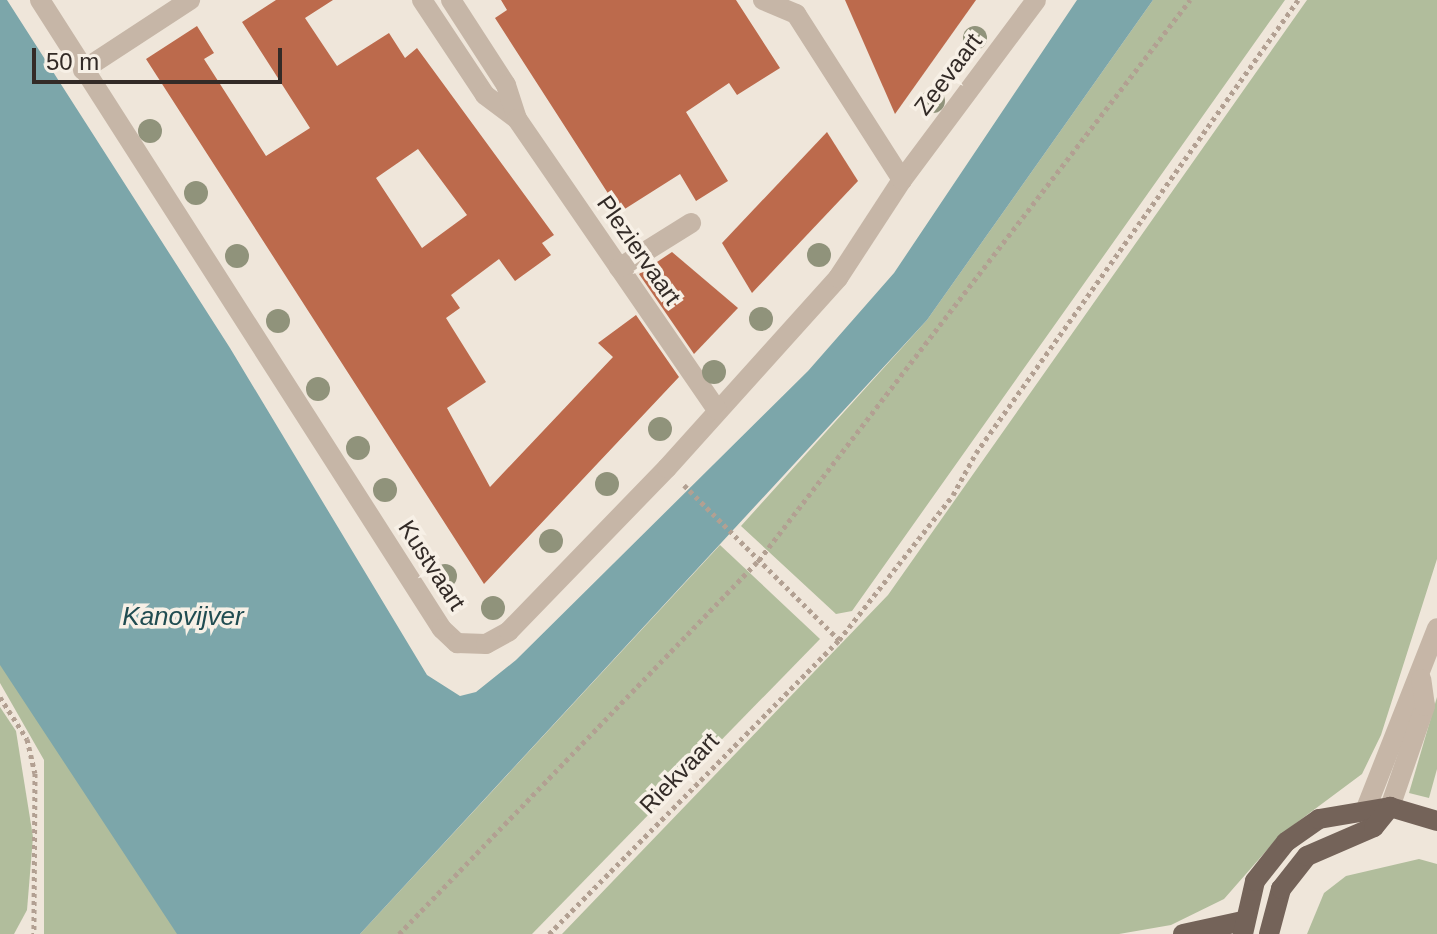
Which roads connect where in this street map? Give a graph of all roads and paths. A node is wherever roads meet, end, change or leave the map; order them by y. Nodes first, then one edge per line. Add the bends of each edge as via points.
1 (40, 0) edge
2 (190, 0) edge
3 (422, 0) edge
4 (451, 0) edge
5 (763, 0) edge
6 (1036, 0) edge
7 (1190, 0) edge
8 (1298, 0) edge
9 (797, 7) edge
10 (83, 70) junction
11 (517, 119) junction
12 (902, 180) junction
13 (691, 223) dead end
14 (619, 268) junction
15 (717, 410) junction
16 (681, 482) dead end
17 (759, 560) junction
18 (1437, 628) edge
19 (839, 640) junction
20 (1421, 679) junction
21 (0, 697) edge
22 (1367, 806) junction
23 (1390, 807) junction
24 (1437, 821) edge
25 (1243, 927) edge
26 (34, 934) edge
27 (399, 934) edge
28 (549, 934) edge
29 (1183, 934) edge
30 (1269, 934) edge

1 - 10 street, Kustvaart
2 - 10 street
3 - 11 street, Pleziervaart via 485,95
4 - 11 street, Pleziervaart via 506,85
5 - 9 street
6 - 12 street, Zeevaart
7 - 17 path
8 - 19 path, Riekvaart via 976,453 953,495
9 - 12 street
10 - 15 street, Kustvaart via 442,629 457,643 486,644 509,631
11 - 14 street, Pleziervaart
12 - 15 street, Kustvaart via 838,278
13 - 14 street
14 - 15 street, Pleziervaart
16 - 17 path
17 - 19 path
17 - 27 path
18 - 20 street
19 - 28 path, Riekvaart
20 - 22 street via 1403,702
20 - 23 street via 1425,706
21 - 26 path via 27,739 35,773
22 - 23 main road
22 - 25 main road via 1319,819 1286,842 1255,881
23 - 24 main road
23 - 30 main road via 1374,827 1307,856 1281,889
25 - 29 main road

